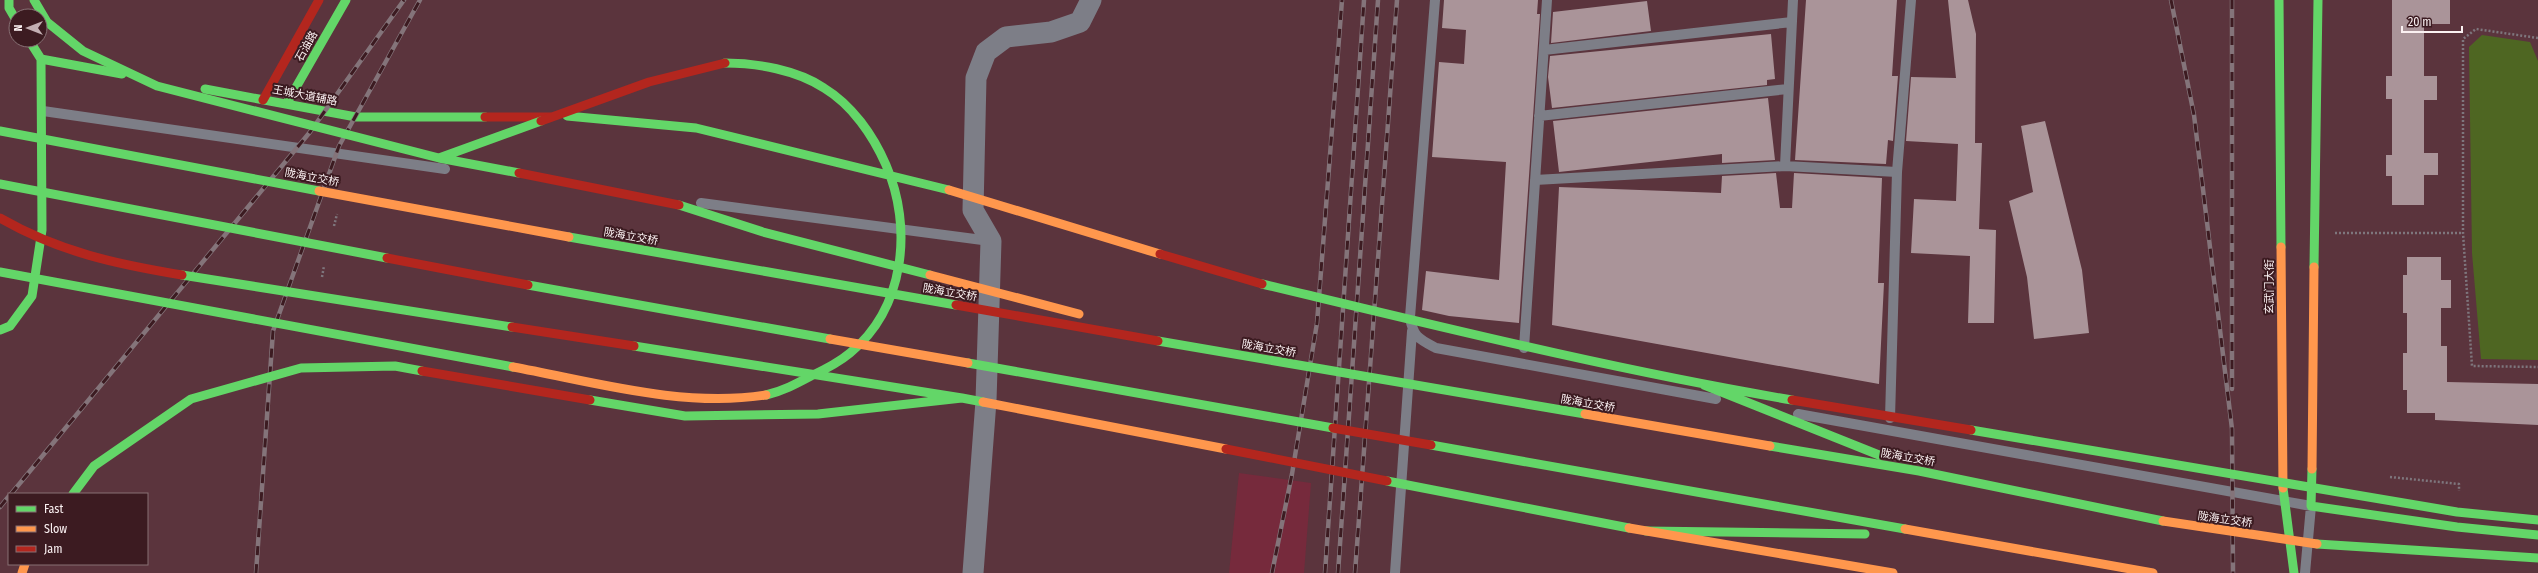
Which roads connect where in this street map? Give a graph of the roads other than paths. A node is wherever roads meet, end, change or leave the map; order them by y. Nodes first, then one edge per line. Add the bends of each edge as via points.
1 (34, 0) edge
2 (319, 0) edge
3 (346, 0) edge
4 (1091, 0) edge
5 (1434, 0) edge
6 (1547, 0) edge
7 (1793, 0) edge
8 (1911, 0) edge
9 (2279, 0) edge
10 (2318, 0) edge
11 (1792, 22) junction
12 (34, 48) edge
13 (1544, 50) junction
14 (41, 58) junction
15 (1788, 89) junction
16 (263, 100) junction
17 (287, 104) junction
18 (43, 111) junction
19 (1539, 116) junction
20 (0, 131) edge
21 (439, 158) junction
22 (1785, 166) junction
23 (1897, 172) junction
24 (1535, 180) junction
25 (0, 184) edge
26 (0, 218) edge
27 (991, 241) junction
28 (0, 272) edge
29 (1086, 316) dead end
30 (1116, 324) dead end
31 (0, 330) edge
32 (1412, 331) junction
33 (1237, 355) junction
34 (1523, 364) junction
35 (1704, 385) junction
36 (962, 398) junction
37 (1889, 430) junction
38 (1919, 471) junction
39 (1402, 480) junction
40 (74, 493) edge
41 (2283, 500) junction
42 (2311, 506) junction
43 (2538, 520) edge
44 (1646, 531) junction
45 (1936, 535) junction
46 (2538, 535) edge
47 (2538, 558) edge
48 (1834, 563) junction
49 (973, 573) edge
50 (1395, 573) edge
51 (1887, 573) edge
52 (1893, 573) edge
53 (2153, 573) edge
54 (2294, 573) edge
55 (2305, 573) edge

1 - 21 main road, bridge via 47,22 83,50 157,86
2 - 16 main road, 石油路
3 - 17 main road, 石油路
4 - 27 street via 1080,22 1051,32 1006,37 986,52 976,78 973,210
5 - 32 lane via 1410,317
6 - 13 lane
7 - 11 lane
8 - 23 lane
9 - 41 main road, 玄武门大街
10 - 42 main road via 2317,233
11 - 13 lane
11 - 15 lane
12 - 14 main road
13 - 19 lane
14 - 16 main road, 王城大道辅路
14 - 18 main road
15 - 19 lane
15 - 22 lane
16 - 17 main road, 王城大道辅路
17 - 35 main road, 王城大道辅路, bridge via 356,117 567,116 696,128 941,187 1248,281 1445,328
18 - 27 lane via 351,157
18 - 31 main road via 42,230 32,296 10,326
19 - 24 lane
20 - 33 main road, 陇海立交桥, bridge via 560,236
21 - 28 main road, bridge via 656,78 723,63 769,68 796,75 831,92 858,119 877,147 897,188 903,220 898,276 881,316 869,334 855,350 834,365 781,391 739,398 697,398 657,394
21 - 29 main road, bridge via 670,202 763,232
22 - 23 lane
22 - 24 lane
23 - 37 lane
24 - 34 lane
25 - 45 main road, bridge via 548,289
26 - 36 main road, bridge via 67,251 120,265
27 - 49 street via 986,401
30 - 33 main road, bridge
32 - 34 lane via 1436,348
32 - 39 lane
33 - 38 main road, 陇海立交桥, bridge
34 - 37 lane
35 - 38 main road, bridge
35 - 43 main road, bridge via 2457,512
36 - 40 main road, bridge via 818,414 685,416 395,366 301,368 191,399 94,466
36 - 44 main road, bridge
37 - 41 lane
38 - 47 main road, 陇海立交桥, bridge via 2207,529 2337,546
39 - 48 lane
39 - 50 lane
41 - 42 lane
41 - 54 main road, 玄武门大街
42 - 46 main road via 2457,528
42 - 55 lane
44 - 45 main road, bridge
44 - 48 main road, bridge
45 - 53 main road, bridge
48 - 51 lane
48 - 52 main road, bridge

